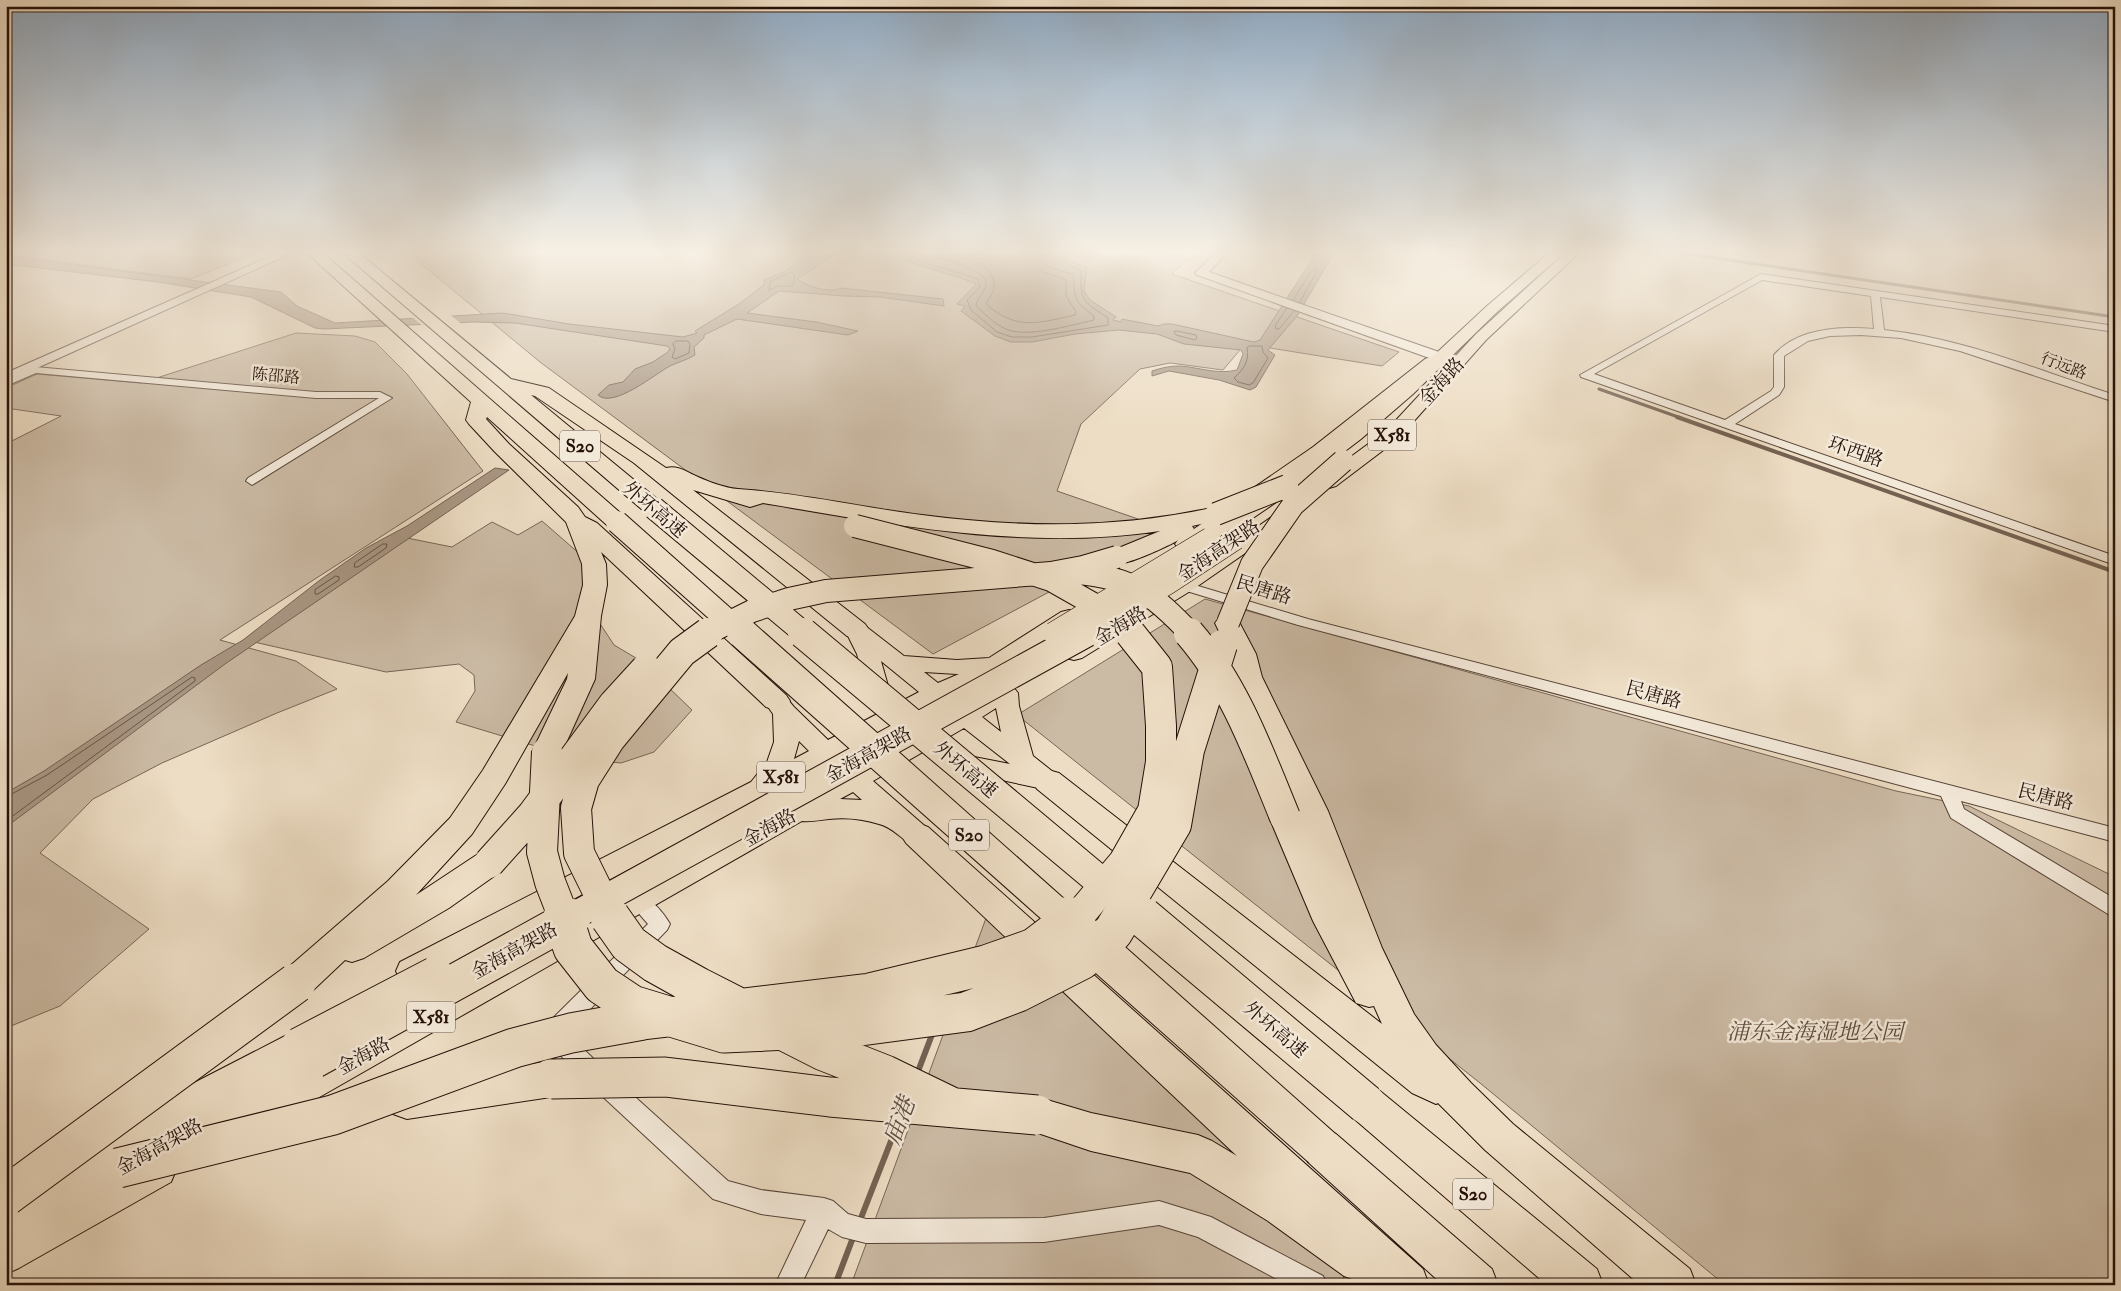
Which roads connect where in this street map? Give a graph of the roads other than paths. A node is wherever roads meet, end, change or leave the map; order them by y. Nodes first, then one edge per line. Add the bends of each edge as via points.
1 (144, 313) edge
2 (147, 313) edge
3 (383, 313) edge
4 (422, 313) edge
5 (1318, 313) edge
6 (1481, 313) edge
7 (1488, 313) edge
8 (1503, 313) edge
9 (1507, 313) edge
10 (1695, 313) edge
11 (1877, 313) edge
12 (2010, 313) edge
13 (2115, 329) edge
14 (1879, 332) junction
15 (1437, 356) junction
16 (6, 372) edge
17 (6, 378) edge
18 (6, 383) edge
19 (506, 384) junction
20 (2115, 399) edge
21 (481, 401) junction
22 (1726, 425) junction
23 (641, 459) junction
24 (1343, 461) junction
25 (252, 480) dead end
26 (1286, 486) junction
27 (1216, 514) junction
28 (858, 519) junction
29 (577, 522) junction
30 (2115, 561) edge
31 (1185, 586) junction
32 (588, 616) junction
33 (1228, 624) junction
34 (856, 630) junction
35 (899, 663) junction
36 (994, 664) junction
37 (1006, 693) junction
38 (928, 697) junction
39 (781, 707) junction
40 (956, 721) junction
41 (879, 734) junction
42 (908, 740) junction
43 (831, 749) junction
44 (1021, 759) junction
45 (862, 775) junction
46 (1048, 781) junction
47 (1948, 792) junction
48 (737, 801) junction
49 (794, 813) junction
50 (1299, 814) junction
51 (908, 828) junction
52 (2115, 835) edge
53 (638, 901) junction
54 (2115, 910) edge
55 (296, 983) junction
56 (1457, 1096) junction
57 (951, 1106) junction
58 (332, 1115) junction
59 (118, 1168) junction
60 (6, 1186) edge
61 (6, 1196) edge
62 (6, 1200) edge
63 (833, 1217) junction
64 (6, 1229) edge
65 (6, 1255) edge
66 (788, 1285) edge
67 (1314, 1285) edge
68 (1395, 1285) edge
69 (1407, 1285) edge
70 (1476, 1285) edge
71 (1581, 1285) edge
72 (1674, 1285) edge

1 - 16 street
2 - 17 street
3 - 21 highway, 外环高速 / S20
4 - 19 highway, 外环高速 / S20
5 - 15 street
6 - 15 main road, 金海路 / X581
7 - 26 highway, 金海高架路 via 1370,422
8 - 24 highway, 金海高架路 via 1388,425
9 - 31 main road, 金海路 / X581 via 1481,337 1392,435 1254,540
10 - 22 street, 环西路 via 1585,375
11 - 14 street
12 - 13 street
14 - 20 street, 行远路 via 1969,348
14 - 22 street, 行远路 via 1823,334 1808,338 1779,355 1779,387 1775,393
15 - 36 main road, 金海路 / X581 via 1319,451 1213,526
18 - 25 street, 陈邵路 via 35,370 316,395 380,395 387,398
19 - 23 highway via 542,392
19 - 71 highway, 外环高速 / S20, bridge
21 - 29 highway via 476,420 561,502
21 - 70 highway, 外环高速 / S20, bridge
22 - 30 street, 环西路
23 - 28 highway via 657,463 691,482 734,496
23 - 34 highway
24 - 33 highway, bridge via 1293,505 1252,564
24 - 59 highway, 金海高架路, bridge via 1236,538 1090,631
26 - 27 highway, bridge
26 - 62 highway, 金海高架路, bridge via 1218,533 1074,622 714,823 493,944
27 - 28 highway via 1172,524 1083,532 1016,531
27 - 57 highway, bridge via 1153,544 1083,567 1051,573 826,591 752,611 706,634 682,652 610,739 584,780 576,808 579,853 614,925 629,944 689,982 824,1051
28 - 58 highway, bridge via 1051,580 1109,613 1128,630 1157,667 1161,762 1153,811 1124,862 1083,911 1034,948 986,965 870,993 643,1020 571,1033 514,1048
29 - 32 highway via 594,564 595,585
29 - 39 highway via 589,528
31 - 37 main road, 金海路 / X581
31 - 47 street, 民唐路 via 1322,627
32 - 33 highway, bridge via 581,679 547,752 542,852 550,882 573,948 602,985 632,1005 724,1033 853,1027 966,1012 1018,992 1081,960 1113,932 1176,824 1189,750
32 - 55 highway via 494,777 461,826 400,890
33 - 50 highway via 1242,654
34 - 35 main road
34 - 41 main road via 868,654 882,706
35 - 36 main road via 957,667
35 - 38 main road
36 - 38 main road, 金海路 / X581 via 954,687
37 - 40 main road, 金海路 / X581
37 - 44 main road
38 - 40 main road
38 - 41 main road, 金海路 / X581
38 - 42 main road
39 - 41 main road via 817,708 855,721
39 - 43 main road
39 - 48 main road via 786,750 774,773
40 - 42 main road, 金海路 / X581
40 - 44 main road
41 - 42 main road
41 - 43 main road
41 - 45 main road
42 - 45 main road, 金海路 / X581
42 - 46 main road
42 - 51 main road
43 - 45 main road
43 - 48 main road, 金海路 / X581
44 - 46 main road
45 - 49 main road, 金海路 / X581
45 - 51 main road
46 - 56 highway via 1426,1081
47 - 52 street, 民唐路
47 - 54 street via 1956,814
48 - 60 main road, 金海路 / X581
49 - 51 main road via 840,807 862,808
49 - 53 main road, 金海路 / X581
50 - 55 highway, bridge via 1209,658 1182,623 1140,588 1099,574 1012,570 940,571 817,584 738,605 661,652 614,704 533,814 489,863 437,899
50 - 56 highway via 1401,1025
51 - 69 highway
53 - 63 street via 660,924 553,1033 595,1076 721,1191
53 - 65 main road, 金海路 / X581
55 - 61 highway, bridge
56 - 72 highway via 1499,1137
57 - 58 highway, bridge via 830,1097 656,1077 551,1079
57 - 68 highway, bridge via 1037,1115 1091,1132 1198,1156 1283,1206
58 - 59 highway, bridge
59 - 64 highway, 金海高架路
63 - 66 street
63 - 67 street via 866,1232 1044,1230 1159,1214 1202,1226

